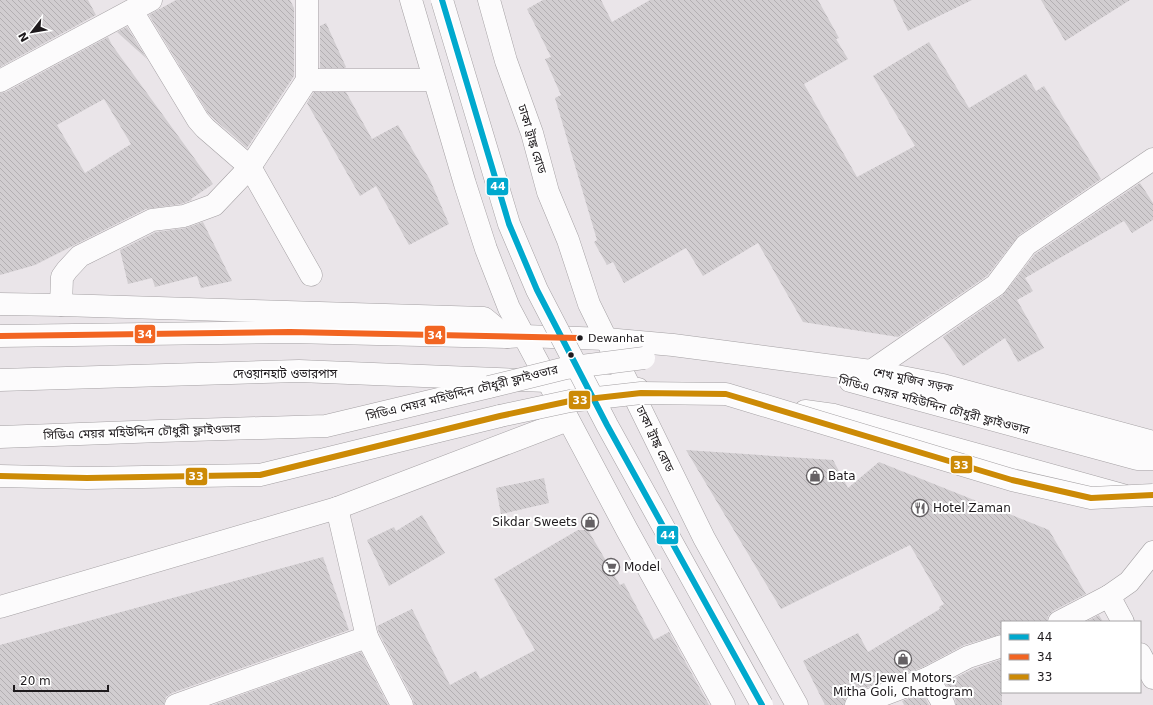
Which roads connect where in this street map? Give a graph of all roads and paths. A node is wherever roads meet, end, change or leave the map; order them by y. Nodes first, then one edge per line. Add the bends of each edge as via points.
1 (307, 0) edge
2 (411, 0) edge
3 (442, 0) edge
4 (489, 0) edge
5 (142, 5) edge
6 (307, 80) junction
7 (434, 80) junction
8 (0, 81) edge
9 (1153, 159) edge
10 (250, 167) junction
11 (311, 275) dead end
12 (0, 304) edge
13 (61, 305) junction
14 (0, 336) edge
15 (516, 336) junction
16 (606, 339) junction
17 (871, 371) junction
18 (0, 380) edge
19 (547, 381) junction
20 (630, 388) junction
21 (568, 420) junction
22 (0, 437) edge
23 (1153, 442) edge
24 (1153, 459) edge
25 (0, 476) edge
26 (1153, 496) edge
27 (1153, 503) edge
28 (337, 508) junction
29 (1153, 552) edge
30 (1109, 596) junction
31 (0, 607) edge
32 (1061, 621) edge
33 (1122, 621) edge
34 (367, 637) junction
35 (1001, 646) edge
36 (1141, 656) edge
37 (928, 678) junction
38 (1153, 678) edge
39 (176, 705) edge
40 (402, 705) edge
41 (724, 705) edge
42 (762, 705) edge
43 (797, 705) edge
44 (856, 705) edge
45 (944, 705) edge

1 - 6 main road
2 - 7 main road
3 - 42 main road, bridge via 508,224 537,290 607,425
4 - 16 main road, ঢাকা ট্রাঙ্ক রোড via 506,61 532,133 548,192 568,240 589,304
5 - 8 main road
5 - 10 main road via 198,120
6 - 7 main road
6 - 10 main road
7 - 15 main road via 465,184 509,308
9 - 17 main road via 1026,245 996,285
10 - 11 main road
10 - 13 main road via 214,204 184,216 152,220 80,256 62,277
12 - 13 main road
13 - 15 main road via 484,318
14 - 15 main road via 290,332
15 - 16 main road, শেখ মুজিব সড়ক
15 - 19 main road
16 - 17 main road, শেখ মুজিব সড়ক via 673,344
16 - 20 main road, ঢাকা ট্রাঙ্ক রোড
17 - 23 main road, শেখ মুজিব সড়ক via 943,385
18 - 19 main road, দেওয়ানহাট ওভারপাস via 299,372
19 - 20 main road, দেওয়ানহাট ওভারপাস
19 - 21 main road
20 - 27 main road via 834,415
20 - 43 main road, ঢাকা ট্রাঙ্ক রোড via 704,538
21 - 28 main road
21 - 41 main road
22 - 24 main road, সিডিএ মেয়র মহিউদ্দিন চৌধুরী ফ্লাইওভার, bridge via 326,426 566,368 644,358 743,362 860,383 1137,460
25 - 26 main road, bridge via 87,478 260,475 570,401 641,393 726,394 1019,481 1091,498
28 - 31 main road
28 - 34 main road
29 - 30 main road via 1129,582
30 - 32 main road
30 - 33 main road
34 - 39 main road
34 - 40 main road
35 - 37 main road via 968,657
36 - 38 main road
37 - 44 main road
37 - 45 main road

